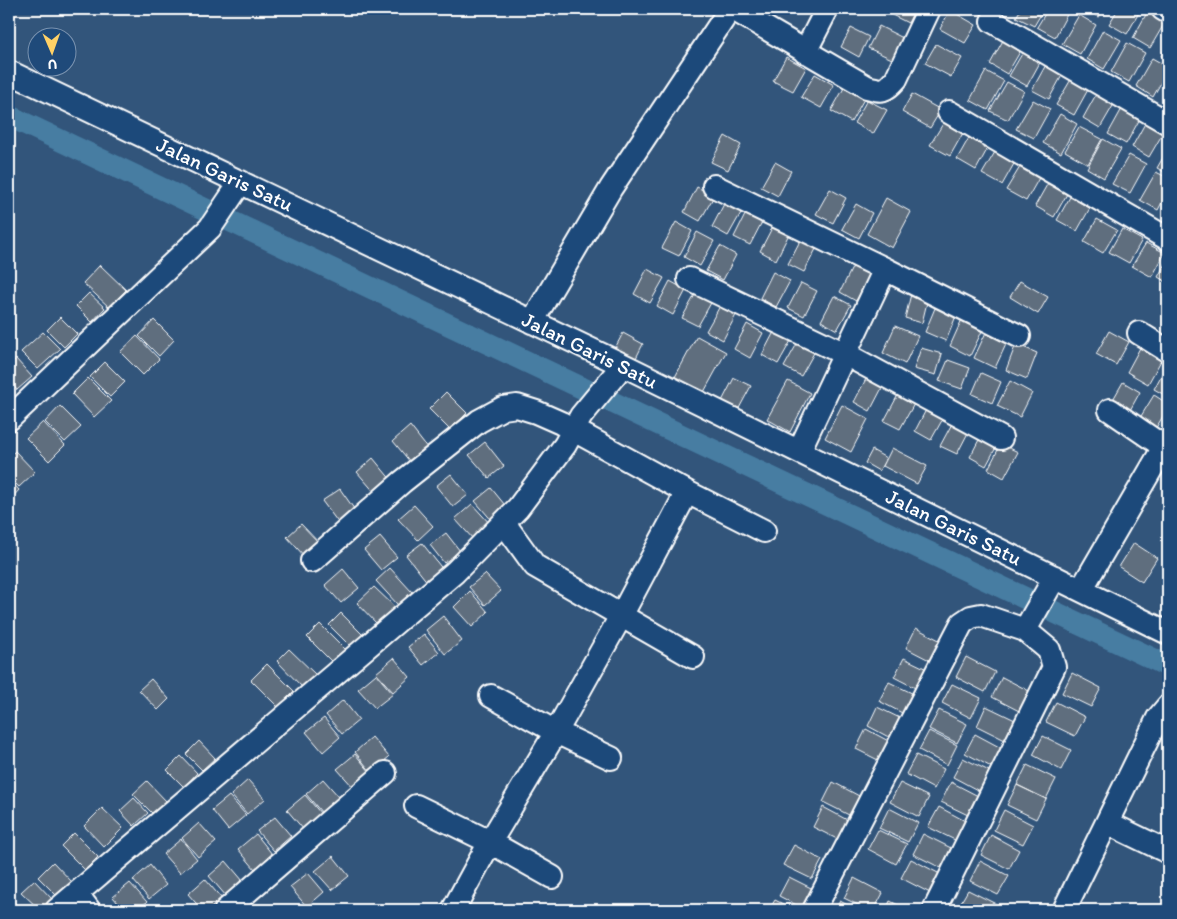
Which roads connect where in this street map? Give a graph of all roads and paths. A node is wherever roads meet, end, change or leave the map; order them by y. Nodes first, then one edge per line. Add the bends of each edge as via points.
1 (732, 9) edge
2 (828, 9) edge
3 (929, 9) edge
4 (1163, 9) edge
5 (1168, 12) edge
6 (992, 21) dead end
7 (805, 52) junction
8 (9, 72) edge
9 (949, 112) dead end
10 (1168, 124) edge
11 (714, 186) dead end
12 (238, 187) junction
13 (1168, 239) edge
14 (885, 269) junction
15 (689, 279) dead end
16 (532, 322) junction
17 (1139, 333) dead end
18 (1019, 336) dead end
19 (1168, 351) edge
20 (845, 354) junction
21 (616, 373) junction
22 (1110, 410) dead end
23 (9, 419) edge
24 (577, 423) junction
25 (1002, 438) dead end
26 (799, 451) junction
27 (1164, 453) edge
28 (687, 492) junction
29 (504, 522) junction
30 (764, 531) dead end
31 (312, 561) dead end
32 (1052, 581) junction
33 (1081, 590) junction
34 (621, 616) junction
35 (1028, 624) junction
36 (1168, 632) edge
37 (692, 657) dead end
38 (491, 696) dead end
39 (1168, 706) edge
40 (556, 732) junction
41 (611, 758) dead end
42 (385, 773) dead end
43 (416, 806) dead end
44 (1108, 823) junction
45 (490, 842) junction
46 (1168, 852) edge
47 (552, 877) dead end
48 (83, 902) edge
49 (57, 910) edge
50 (226, 910) edge
51 (453, 910) edge
52 (814, 910) edge
53 (934, 910) edge
54 (1064, 910) edge

1 - 7 street
1 - 16 street via 611,188
2 - 7 street
3 - 7 street via 896,79 881,91 867,87
4 - 5 street
6 - 10 street
8 - 12 street, Jalan Garis Satu
9 - 13 street
11 - 14 street
12 - 16 street, Jalan Garis Satu
12 - 23 street via 210,228
14 - 18 street
14 - 20 street
15 - 20 street
16 - 21 street, Jalan Garis Satu
17 - 19 street
20 - 25 street
20 - 26 street
21 - 24 street
21 - 26 street, Jalan Garis Satu
22 - 27 street
24 - 28 street
24 - 29 street via 553,462
24 - 31 street via 560,423 517,406 503,408 479,421 409,476
26 - 32 street, Jalan Garis Satu
27 - 33 street
28 - 30 street
28 - 34 street
29 - 34 street via 536,566
29 - 48 street via 455,572
32 - 33 street, Jalan Garis Satu
32 - 35 street
33 - 36 street, Jalan Garis Satu
34 - 37 street
34 - 40 street
35 - 52 street via 981,615 962,622
35 - 53 street via 1049,650 1054,667
38 - 40 street
39 - 44 street via 1158,718
40 - 41 street
40 - 45 street
42 - 50 street
43 - 45 street
44 - 46 street
44 - 54 street
45 - 47 street
45 - 51 street
48 - 49 street

